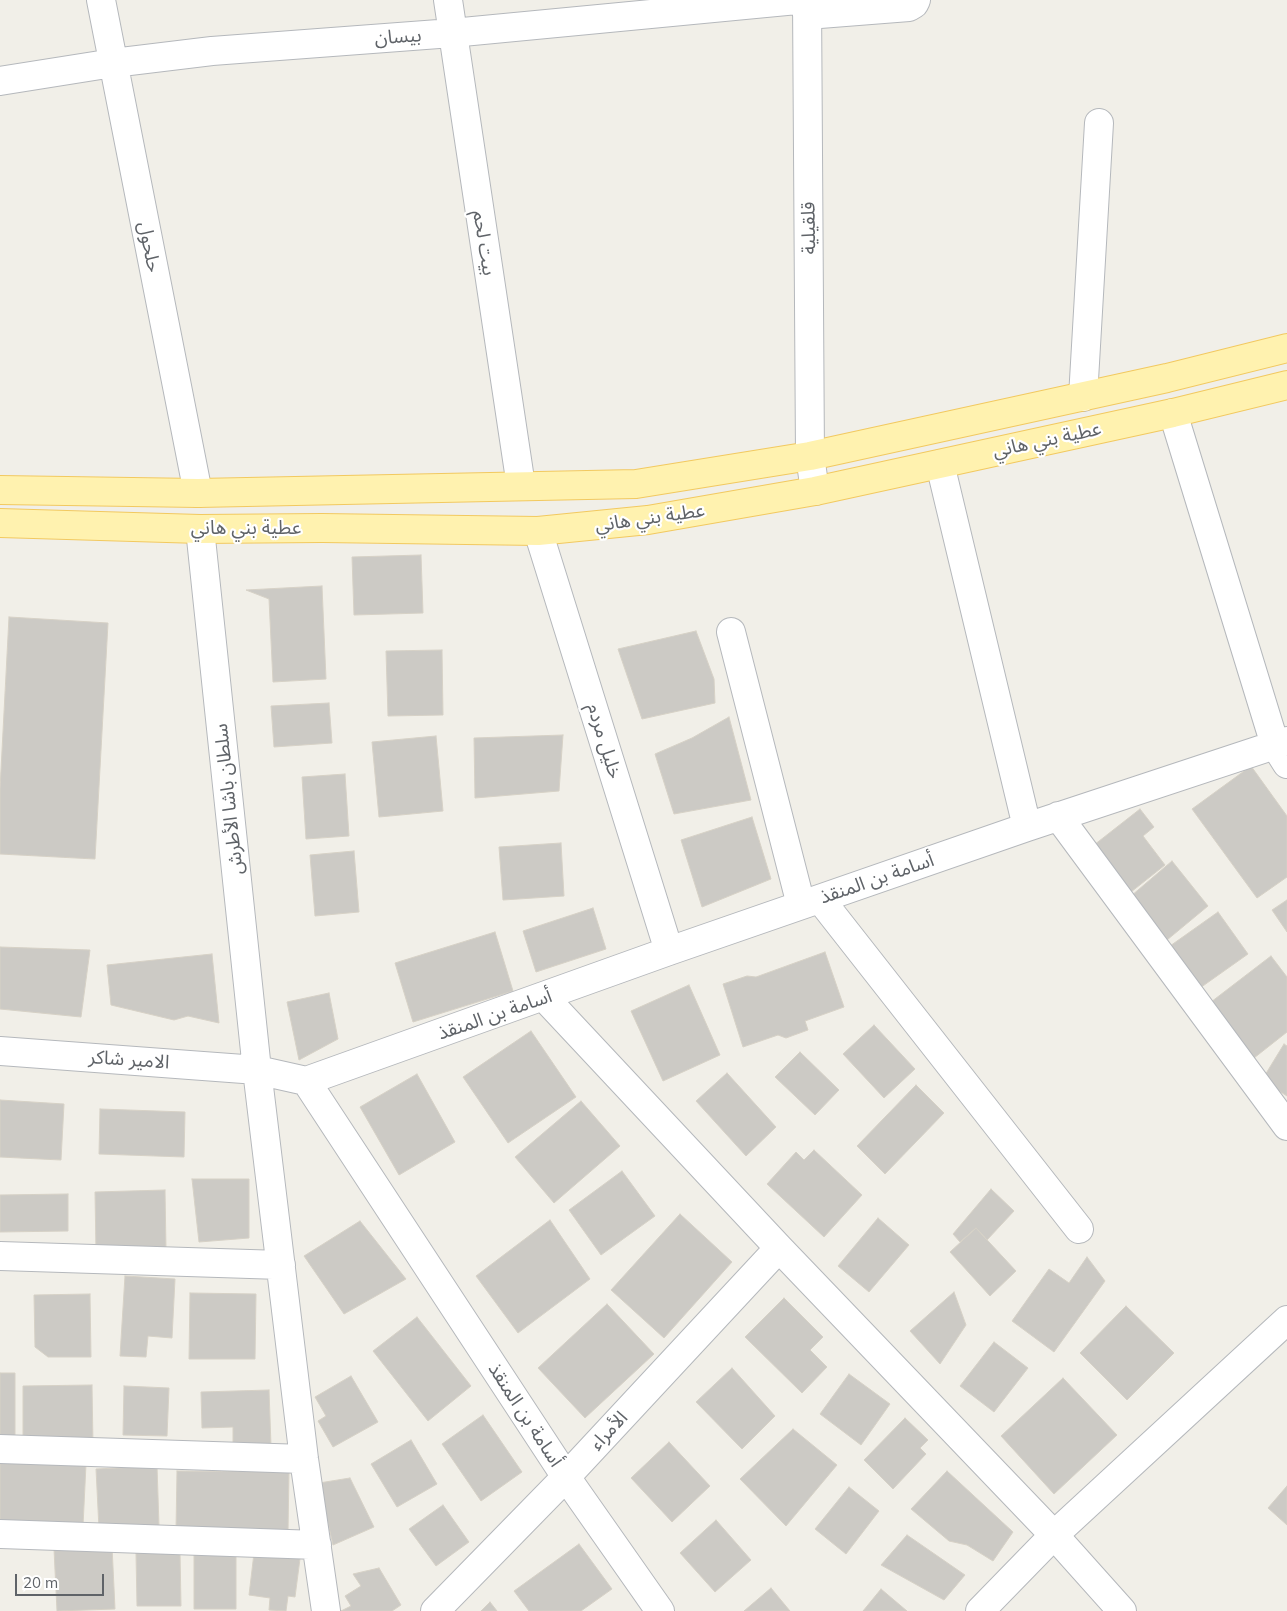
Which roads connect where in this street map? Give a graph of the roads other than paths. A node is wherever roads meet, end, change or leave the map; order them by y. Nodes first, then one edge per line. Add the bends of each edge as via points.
1 (101, 0) edge
2 (448, 0) edge
3 (916, 0) edge
4 (803, 5) edge
5 (452, 33) junction
6 (113, 62) junction
7 (0, 81) edge
8 (1099, 122) dead end
9 (1287, 348) edge
10 (1287, 385) edge
11 (1083, 397) junction
12 (1172, 413) junction
13 (810, 456) junction
14 (940, 464) junction
15 (521, 486) junction
16 (0, 490) edge
17 (815, 491) junction
18 (198, 493) junction
19 (0, 523) edge
20 (200, 529) junction
21 (538, 531) junction
22 (731, 632) dead end
23 (1283, 750) edge
24 (1058, 816) junction
25 (1027, 827) junction
26 (810, 902) junction
27 (669, 951) junction
28 (544, 997) junction
29 (0, 1052) edge
30 (257, 1070) junction
31 (306, 1081) junction
32 (1287, 1126) edge
33 (1079, 1229) dead end
34 (779, 1248) junction
35 (0, 1256) edge
36 (281, 1265) junction
37 (1287, 1320) edge
38 (0, 1449) edge
39 (304, 1460) junction
40 (566, 1477) junction
41 (0, 1534) edge
42 (1054, 1535) junction
43 (316, 1544) junction
44 (326, 1611) edge
45 (435, 1611) edge
46 (660, 1611) edge
47 (980, 1611) edge
48 (1122, 1611) edge

1 - 6 street, حلحول
2 - 5 street, بيت لحم
3 - 4 street, بيسان via 909,7
4 - 5 street, بيسان
4 - 13 street, قلقيلية
5 - 6 street, بيسان via 291,44
5 - 15 street, بيت لحم
6 - 7 street, بيسان
6 - 18 street, حلحول
8 - 11 street
9 - 11 main road
10 - 12 main road, عطية بني هاني
11 - 13 main road
12 - 14 main road, عطية بني هاني
12 - 23 street
13 - 15 main road via 636,484
13 - 17 street, قلقيلية
14 - 17 main road, عطية بني هاني
14 - 25 street
15 - 18 main road
16 - 18 main road
17 - 21 main road, عطية بني هاني via 648,520
19 - 20 main road, عطية بني هاني
20 - 21 main road, عطية بني هاني
20 - 30 street, سلطان باشا الأطرش
21 - 27 street, خليل مردم
22 - 26 street
23 - 24 street, أسامة بن المنقذ
24 - 25 street, أسامة بن المنقذ
24 - 32 street
25 - 26 street, أسامة بن المنقذ
26 - 27 street, أسامة بن المنقذ
26 - 33 street
27 - 28 street, أسامة بن المنقذ
28 - 31 street, أسامة بن المنقذ
28 - 34 street
29 - 30 street, الامير شاكر
30 - 31 street, الامير شاكر
30 - 36 street, سلطان باشا الأطرش
31 - 40 street, أسامة بن المنقذ
34 - 40 street, الأمراء
34 - 42 street
35 - 36 street
36 - 39 street, سلطان باشا الأطرش
37 - 42 street
38 - 39 street
39 - 43 street, سلطان باشا الأطرش
40 - 45 street, الأمراء
40 - 46 street, أسامة بن المنقذ
41 - 43 street
42 - 47 street
42 - 48 street
43 - 44 street, سلطان باشا الأطرش

